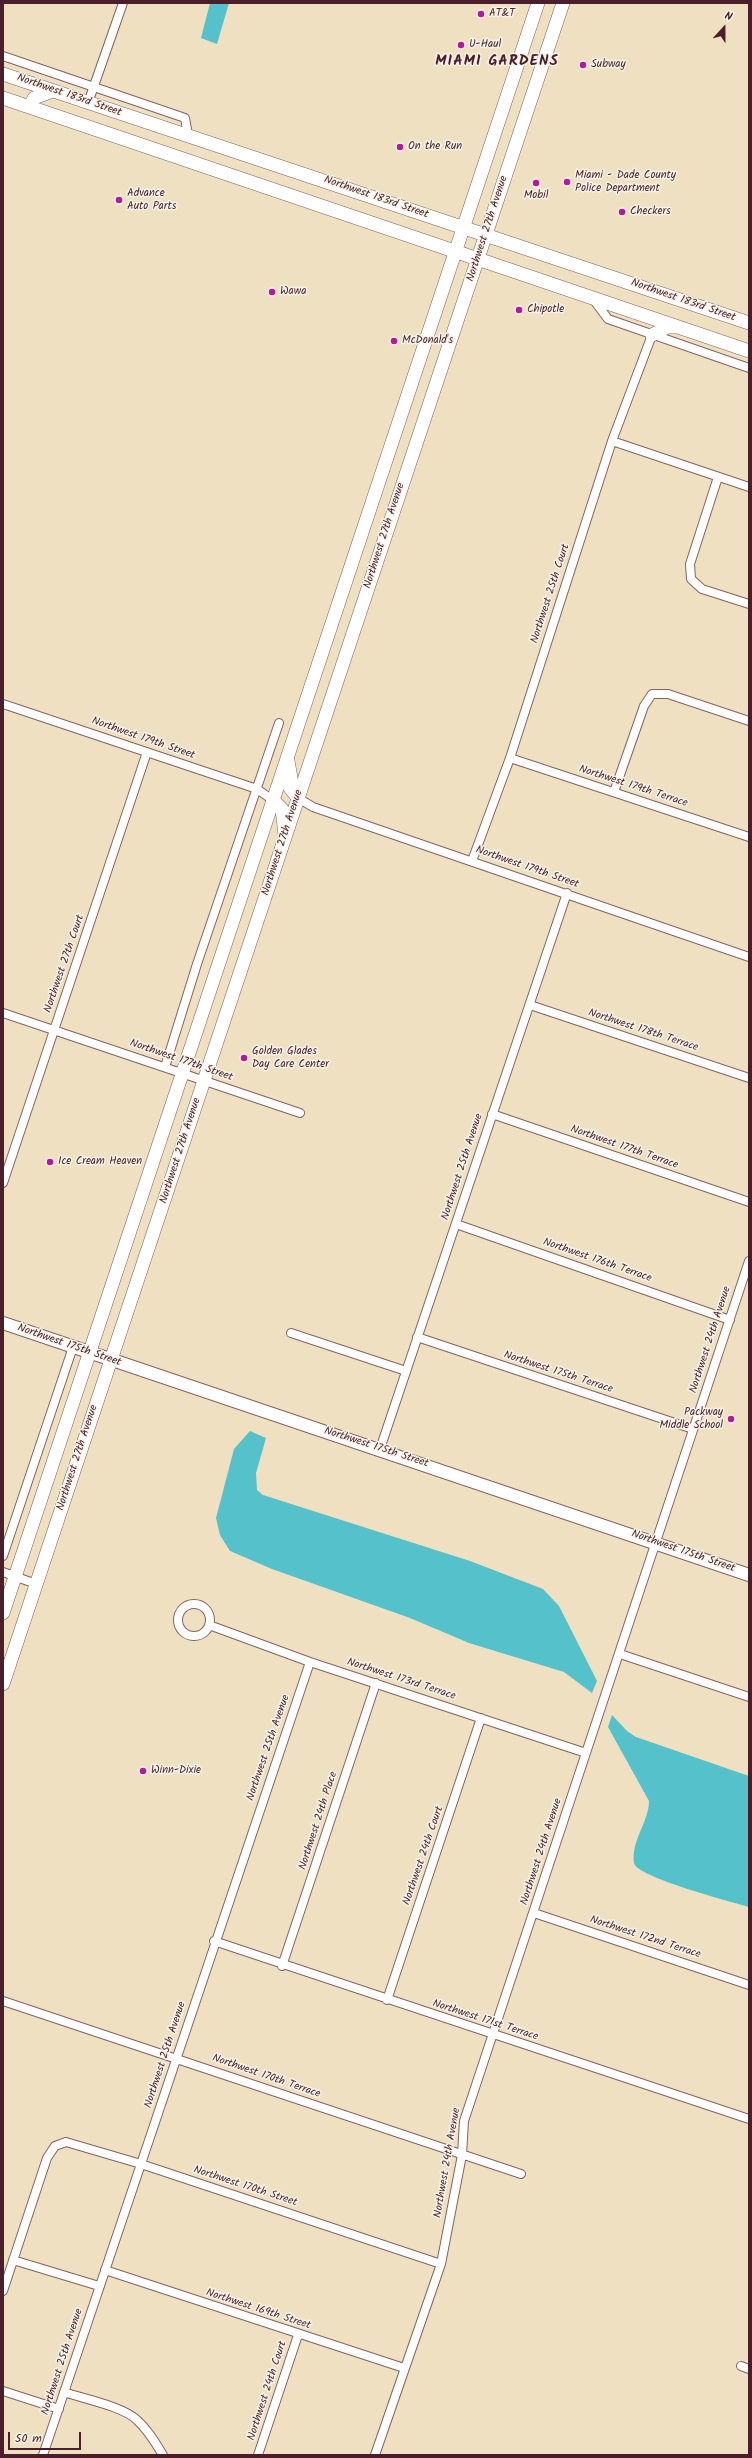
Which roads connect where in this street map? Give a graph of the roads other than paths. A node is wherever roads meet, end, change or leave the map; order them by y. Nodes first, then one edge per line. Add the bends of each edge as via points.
1 (123, 3) edge
2 (538, 3) edge
3 (563, 3) edge
4 (3, 56) edge
5 (3, 74) edge
6 (94, 86) junction
7 (53, 91) junction
8 (3, 98) edge
9 (88, 103) junction
10 (30, 107) junction
11 (188, 135) junction
12 (462, 227) junction
13 (485, 235) junction
14 (455, 252) junction
15 (477, 260) junction
16 (593, 299) junction
17 (748, 319) edge
18 (676, 327) junction
19 (652, 335) junction
20 (749, 351) edge
21 (749, 368) edge
22 (612, 441) junction
23 (718, 477) junction
24 (749, 487) edge
25 (352, 564) junction
26 (374, 571) junction
27 (749, 604) edge
28 (3, 704) edge
29 (749, 721) edge
30 (279, 723) dead end
31 (147, 752) junction
32 (288, 758) junction
33 (510, 758) junction
34 (257, 789) junction
35 (614, 792) junction
36 (298, 798) junction
37 (274, 801) junction
38 (749, 837) edge
39 (285, 838) junction
40 (472, 861) junction
41 (567, 893) junction
42 (749, 957) edge
43 (530, 1005) junction
44 (3, 1013) edge
45 (54, 1031) junction
46 (165, 1067) junction
47 (183, 1074) junction
48 (749, 1078) edge
49 (204, 1081) junction
50 (300, 1113) dead end
51 (492, 1114) junction
52 (3, 1183) edge
53 (749, 1202) edge
54 (456, 1224) junction
55 (749, 1261) edge
56 (730, 1320) junction
57 (3, 1323) edge
58 (291, 1333) dead end
59 (416, 1337) junction
60 (73, 1348) junction
61 (89, 1353) junction
62 (111, 1361) junction
63 (406, 1371) junction
64 (694, 1429) junction
65 (380, 1449) junction
66 (656, 1543) junction
67 (3, 1556) edge
68 (9, 1574) edge
69 (749, 1575) edge
70 (36, 1584) junction
71 (3, 1613) edge
72 (209, 1626) junction
73 (620, 1654) junction
74 (310, 1662) junction
75 (376, 1683) junction
76 (3, 1684) edge
77 (749, 1697) edge
78 (482, 1718) junction
79 (586, 1753) junction
80 (534, 1913) junction
81 (214, 1942) junction
82 (282, 1966) junction
83 (749, 1984) edge
84 (387, 2000) junction
85 (3, 2001) edge
86 (492, 2034) junction
87 (177, 2058) junction
88 (749, 2119) edge
89 (462, 2155) junction
90 (141, 2164) junction
91 (521, 2174) dead end
92 (14, 2260) junction
93 (441, 2264) junction
94 (105, 2270) junction
95 (99, 2286) junction
96 (3, 2291) edge
97 (298, 2335) junction
98 (404, 2368) junction
99 (3, 2391) edge
100 (64, 2392) junction
101 (59, 2409) junction
102 (43, 2455) edge
103 (163, 2455) edge
104 (258, 2455) edge
105 (375, 2455) edge

1 - 6 street
2 - 12 main road, Northwest 27th Avenue
3 - 13 main road, Northwest 27th Avenue
4 - 6 street
5 - 7 main road, Northwest 183rd Street
6 - 9 street
6 - 11 street via 186,118
7 - 9 main road, Northwest 183rd Street
7 - 10 main road via 34,98
8 - 10 main road, Northwest 183rd Street
9 - 11 main road, Northwest 183rd Street
10 - 14 main road, Northwest 183rd Street
11 - 12 main road, Northwest 183rd Street
12 - 13 main road, Northwest 183rd Street
12 - 14 main road, Northwest 27th Avenue
13 - 15 main road, Northwest 27th Avenue
13 - 17 main road, Northwest 183rd Street
14 - 15 main road, Northwest 183rd Street
14 - 25 main road, Northwest 27th Avenue
15 - 16 main road, Northwest 183rd Street
15 - 26 main road, Northwest 27th Avenue
16 - 18 main road, Northwest 183rd Street
16 - 19 street via 608,319
18 - 19 main road via 667,327
18 - 20 main road, Northwest 183rd Street
19 - 21 street
19 - 22 street, Northwest 25th Court
22 - 23 street
22 - 33 street, Northwest 25th Court
23 - 24 street
23 - 27 street via 690,564 691,579 702,589
25 - 26 main road
25 - 32 main road, Northwest 27th Avenue
26 - 36 main road, Northwest 27th Avenue
28 - 31 street, Northwest 179th Street
29 - 35 street via 668,694 652,694 644,706
30 - 34 street
31 - 34 street, Northwest 179th Street
31 - 45 street, Northwest 27th Court
32 - 36 main road via 290,788
32 - 37 main road, Northwest 27th Avenue
33 - 35 street, Northwest 179th Terrace
33 - 40 street, Northwest 25th Court
34 - 37 street, Northwest 179th Street
34 - 46 street
35 - 38 street, Northwest 179th Terrace
36 - 39 main road, Northwest 27th Avenue
36 - 40 street, Northwest 179th Street via 313,807
37 - 39 main road via 282,809
37 - 47 main road, Northwest 27th Avenue
39 - 49 main road, Northwest 27th Avenue
40 - 41 street, Northwest 179th Street
41 - 42 street, Northwest 179th Street
41 - 43 street, Northwest 25th Avenue
43 - 48 street, Northwest 178th Terrace
43 - 51 street, Northwest 25th Avenue
44 - 45 street, Northwest 177th Street
45 - 46 street, Northwest 177th Street
45 - 52 street, Northwest 27th Court
46 - 47 street, Northwest 177th Street
47 - 49 street, Northwest 177th Street
47 - 61 main road, Northwest 27th Avenue
49 - 50 street, Northwest 177th Street
49 - 62 main road, Northwest 27th Avenue
51 - 53 street, Northwest 177th Terrace
51 - 54 street, Northwest 25th Avenue
54 - 56 street, Northwest 176th Terrace
54 - 59 street, Northwest 25th Avenue
55 - 56 street, Northwest 24th Avenue
56 - 64 street, Northwest 24th Avenue
57 - 60 street, Northwest 175th Street
58 - 63 street
59 - 63 street, Northwest 25th Avenue
59 - 64 street, Northwest 175th Terrace
60 - 61 street, Northwest 175th Street
60 - 67 street
61 - 62 street, Northwest 175th Street
61 - 68 main road, Northwest 27th Avenue
62 - 65 street, Northwest 175th Street
62 - 70 main road, Northwest 27th Avenue
63 - 65 street, Northwest 25th Avenue
64 - 66 street, Northwest 24th Avenue
65 - 66 street, Northwest 175th Street
66 - 69 street, Northwest 175th Street
66 - 73 street, Northwest 24th Avenue
68 - 70 street
68 - 71 main road, Northwest 27th Avenue
70 - 76 main road, Northwest 27th Avenue
72 - 72 street via 209,1614 202,1606 192,1603 178,1613 177,1623 187,1635 202,1634
72 - 74 street, Northwest 173rd Terrace
73 - 77 street
73 - 79 street, Northwest 24th Avenue
74 - 75 street, Northwest 173rd Terrace
74 - 81 street, Northwest 25th Avenue
75 - 78 street, Northwest 173rd Terrace
75 - 82 street, Northwest 24th Place
78 - 79 street, Northwest 173rd Terrace
78 - 84 street, Northwest 24th Court
79 - 80 street, Northwest 24th Avenue
80 - 83 street, Northwest 172nd Terrace
80 - 86 street, Northwest 24th Avenue
81 - 82 street, Northwest 171st Terrace
81 - 87 street, Northwest 25th Avenue
82 - 84 street, Northwest 171st Terrace
84 - 86 street, Northwest 171st Terrace
85 - 87 street, Northwest 170th Terrace
86 - 88 street, Northwest 171st Terrace
86 - 89 street, Northwest 24th Avenue via 464,2121
87 - 89 street, Northwest 170th Terrace
87 - 90 street, Northwest 25th Avenue
89 - 91 street, Northwest 170th Terrace
89 - 93 street, Northwest 24th Avenue
90 - 92 street, Northwest 170th Street via 66,2142 55,2146 47,2158
90 - 93 street, Northwest 170th Street
90 - 94 street, Northwest 25th Avenue
92 - 95 street
92 - 96 street
93 - 98 street, Northwest 24th Avenue
94 - 95 street, Northwest 25th Avenue
94 - 97 street, Northwest 169th Street
95 - 100 street, Northwest 25th Avenue
97 - 98 street, Northwest 169th Street
97 - 104 street, Northwest 24th Court
98 - 105 street, Northwest 24th Avenue
99 - 101 street
100 - 101 street, Northwest 25th Avenue
100 - 103 street via 118,2410 136,2419 151,2435
101 - 102 street, Northwest 25th Avenue

